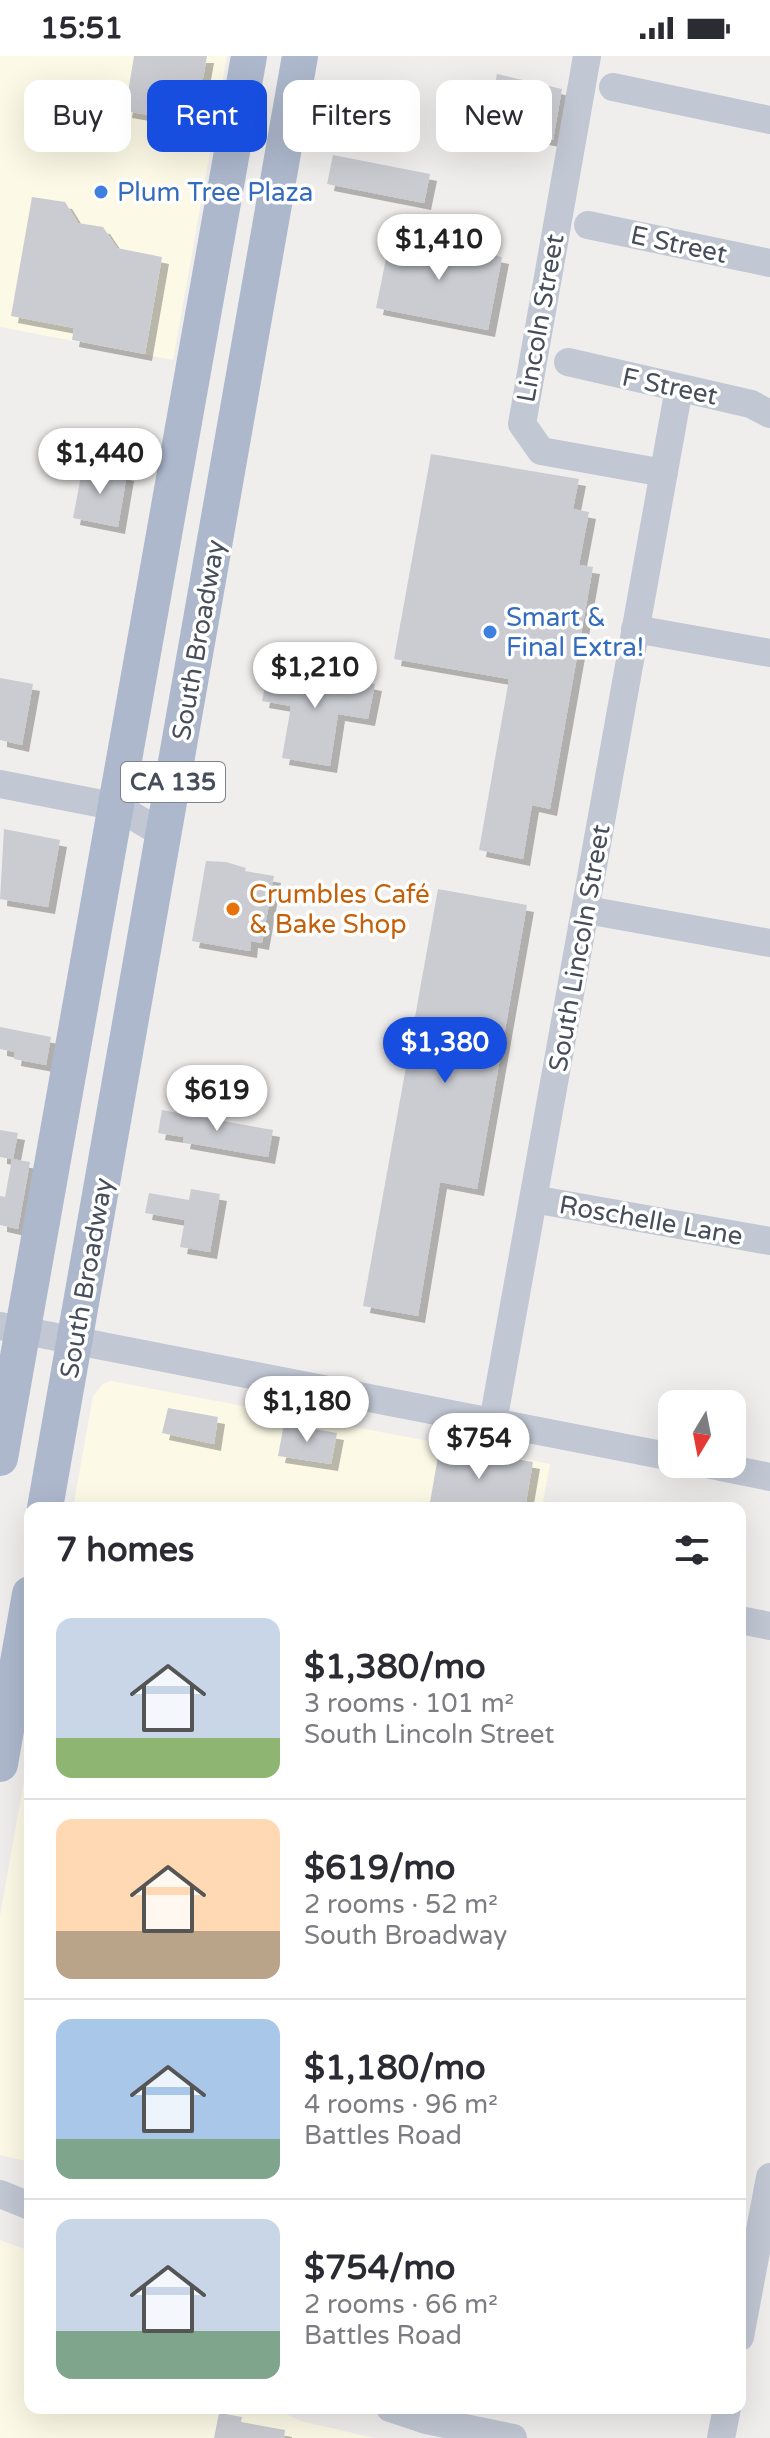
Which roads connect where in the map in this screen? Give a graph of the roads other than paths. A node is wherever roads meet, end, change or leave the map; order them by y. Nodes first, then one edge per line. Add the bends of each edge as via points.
1 (249, 56) edge
2 (300, 56) edge
3 (587, 56) edge
4 (613, 87) dead end
5 (770, 120) edge
6 (588, 225) dead end
7 (770, 263) edge
8 (568, 362) dead end
9 (679, 388) junction
10 (770, 414) edge
11 (664, 473) junction
12 (635, 629) junction
13 (770, 653) edge
14 (0, 784) edge
15 (170, 796) junction
16 (118, 807) junction
17 (163, 834) junction
18 (587, 910) junction
19 (770, 943) edge
20 (533, 1199) junction
21 (770, 1241) edge
22 (12, 1328) edge
23 (75, 1341) junction
24 (493, 1422) junction
25 (658, 1454) edge
26 (0, 1458) edge
27 (746, 1472) edge
28 (770, 1477) edge
29 (46, 1502) edge
30 (746, 1621) edge
31 (770, 1626) edge
32 (24, 1628) edge
33 (0, 1764) edge
34 (770, 2177) edge
35 (746, 2305) edge
36 (438, 2414) edge
37 (726, 2414) edge
38 (486, 2420) edge
39 (513, 2438) edge
40 (721, 2438) edge

1 - 16 main road, South Broadway / CA 135
2 - 15 main road, South Broadway / CA 135
3 - 11 street, Lincoln Street via 522,424 541,451
4 - 5 street
6 - 7 street, E Street
8 - 9 street, F Street
9 - 10 street, F Street via 751,404
9 - 11 street, South Lincoln Street
11 - 12 street, South Lincoln Street
12 - 13 street
12 - 18 street, South Lincoln Street
14 - 16 street
15 - 16 street
15 - 17 main road, South Broadway / CA 135
16 - 17 street
16 - 22 main road, South Broadway / CA 135
17 - 23 main road, South Broadway / CA 135
18 - 19 street
18 - 20 street, South Lincoln Street
20 - 21 street, Roschelle Lane
20 - 24 street, South Lincoln Street
22 - 23 street
22 - 26 main road, South Broadway / CA 135
23 - 24 street
23 - 29 main road, South Broadway / CA 135
24 - 25 street
27 - 28 street
30 - 31 street
32 - 33 main road
34 - 35 street
36 - 38 street
37 - 40 street
38 - 39 street

